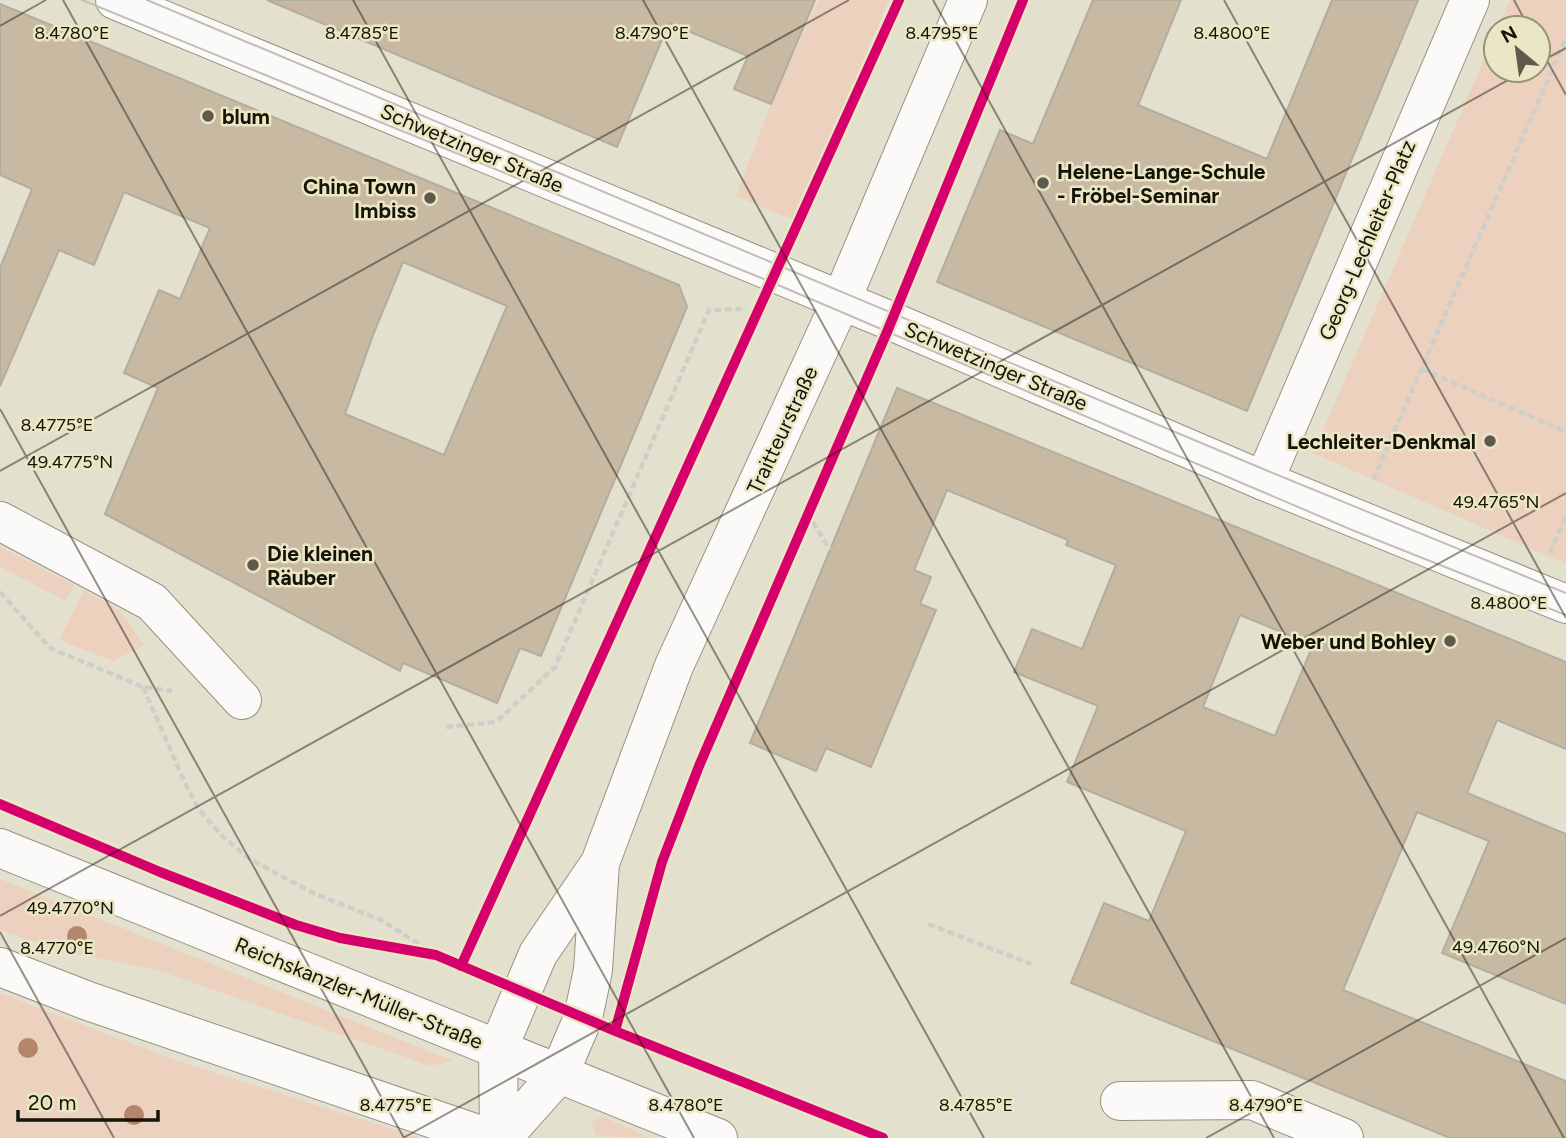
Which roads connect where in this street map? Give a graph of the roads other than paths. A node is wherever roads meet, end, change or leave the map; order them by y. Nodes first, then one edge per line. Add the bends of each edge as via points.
1 (114, 0) edge
2 (968, 0) edge
3 (1470, 0) edge
4 (841, 301) junction
5 (1264, 481) junction
6 (0, 521) edge
7 (1566, 604) edge
8 (242, 700) road end
9 (0, 848) edge
10 (600, 863) junction
11 (0, 967) edge
12 (498, 1049) junction
13 (559, 1074) junction
14 (1120, 1101) dead end
15 (489, 1138) edge
16 (501, 1138) edge
17 (718, 1138) edge
18 (1344, 1138) edge

1 - 4 street, Schwetzinger Straße
2 - 4 street, Traitteurstraße
3 - 5 street, Georg-Lechleiter-Platz
4 - 5 street, Schwetzinger Straße
4 - 10 street, Traitteurstraße via 674,666
5 - 7 street, Schwetzinger Straße
6 - 8 street via 152,602
9 - 12 street, Reichskanzler-Müller-Straße
10 - 12 street, Traitteurstraße via 538,954
10 - 13 street, Traitteurstraße via 593,970 583,1018
11 - 15 street
12 - 13 street, Reichskanzler-Müller-Straße
12 - 16 street, Traitteurstraße
13 - 16 street, Traitteurstraße
13 - 17 street, Reichskanzler-Müller-Straße
14 - 18 street via 1252,1100

